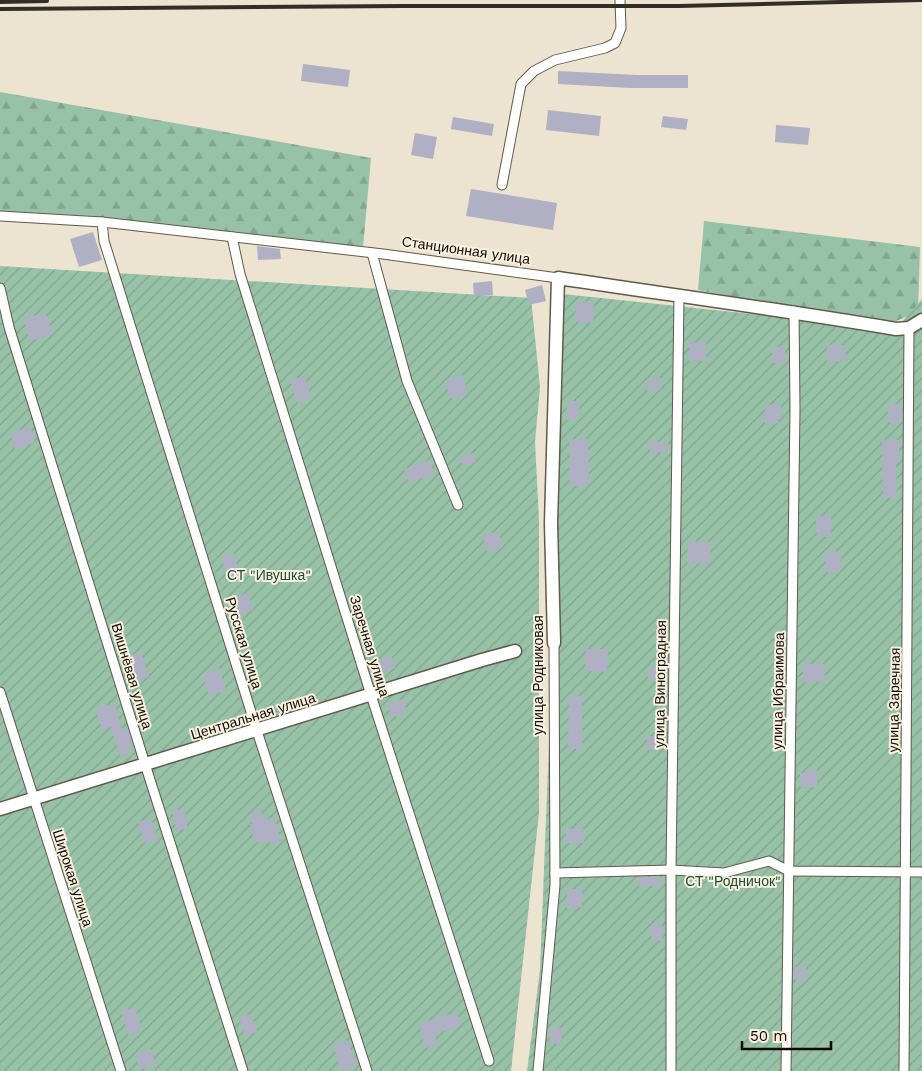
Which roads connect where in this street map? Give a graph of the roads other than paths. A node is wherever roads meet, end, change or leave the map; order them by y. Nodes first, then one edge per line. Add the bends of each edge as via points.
1 (620, 0) edge
2 (502, 185) dead end
3 (0, 216) edge
4 (102, 222) junction
5 (232, 237) junction
6 (372, 253) junction
7 (558, 278) junction
8 (0, 288) edge
9 (679, 297) junction
10 (794, 312) junction
11 (922, 320) edge
12 (909, 328) junction
13 (458, 504) dead end
14 (554, 643) joint
15 (515, 651) dead end
16 (0, 692) edge
17 (371, 695) junction
18 (257, 731) junction
19 (144, 764) junction
20 (33, 798) junction
21 (0, 809) edge
22 (671, 870) junction
23 (789, 871) junction
24 (906, 872) junction
25 (922, 872) edge
26 (554, 873) junction
27 (489, 1061) dead end
28 (121, 1071) edge
29 (243, 1071) edge
30 (367, 1071) edge
31 (538, 1071) edge
32 (671, 1071) edge
33 (786, 1071) edge
34 (904, 1071) edge

1 - 2 street via 621,28 615,43 555,60 521,84
3 - 4 street, Станционная улица
4 - 5 street, Станционная улица
4 - 18 street, Русская улица via 104,241
5 - 6 street, Станционная улица
5 - 17 street, Заречная улица via 240,274
6 - 7 street, Станционная улица
6 - 13 street via 407,381
7 - 9 street, Станционная улица
7 - 14 street, улица Родниковая via 551,523
8 - 19 street, Вишнёвая улица via 9,327
9 - 10 street, Станционная улица
9 - 22 street, улица Виноградная
10 - 12 street, Станционная улица via 896,329
10 - 23 street, улица Ибраимова
11 - 12 street
12 - 24 street, улица Заречная
14 - 26 street, улица Родниковая
15 - 17 street, Центральная улица
16 - 20 street, Широкая улица
17 - 18 street, Центральная улица
17 - 27 street, Заречная улица
18 - 19 street, Центральная улица
18 - 30 street, Русская улица
19 - 20 street, Центральная улица
19 - 29 street, Вишнёвая улица
20 - 21 street, Центральная улица
20 - 28 street, Широкая улица
22 - 23 street via 724,873 768,861
22 - 26 street
22 - 32 street, улица Виноградная
23 - 24 street
23 - 33 street, улица Ибраимова
24 - 25 street
24 - 34 street, улица Заречная
26 - 31 street, улица Родниковая

